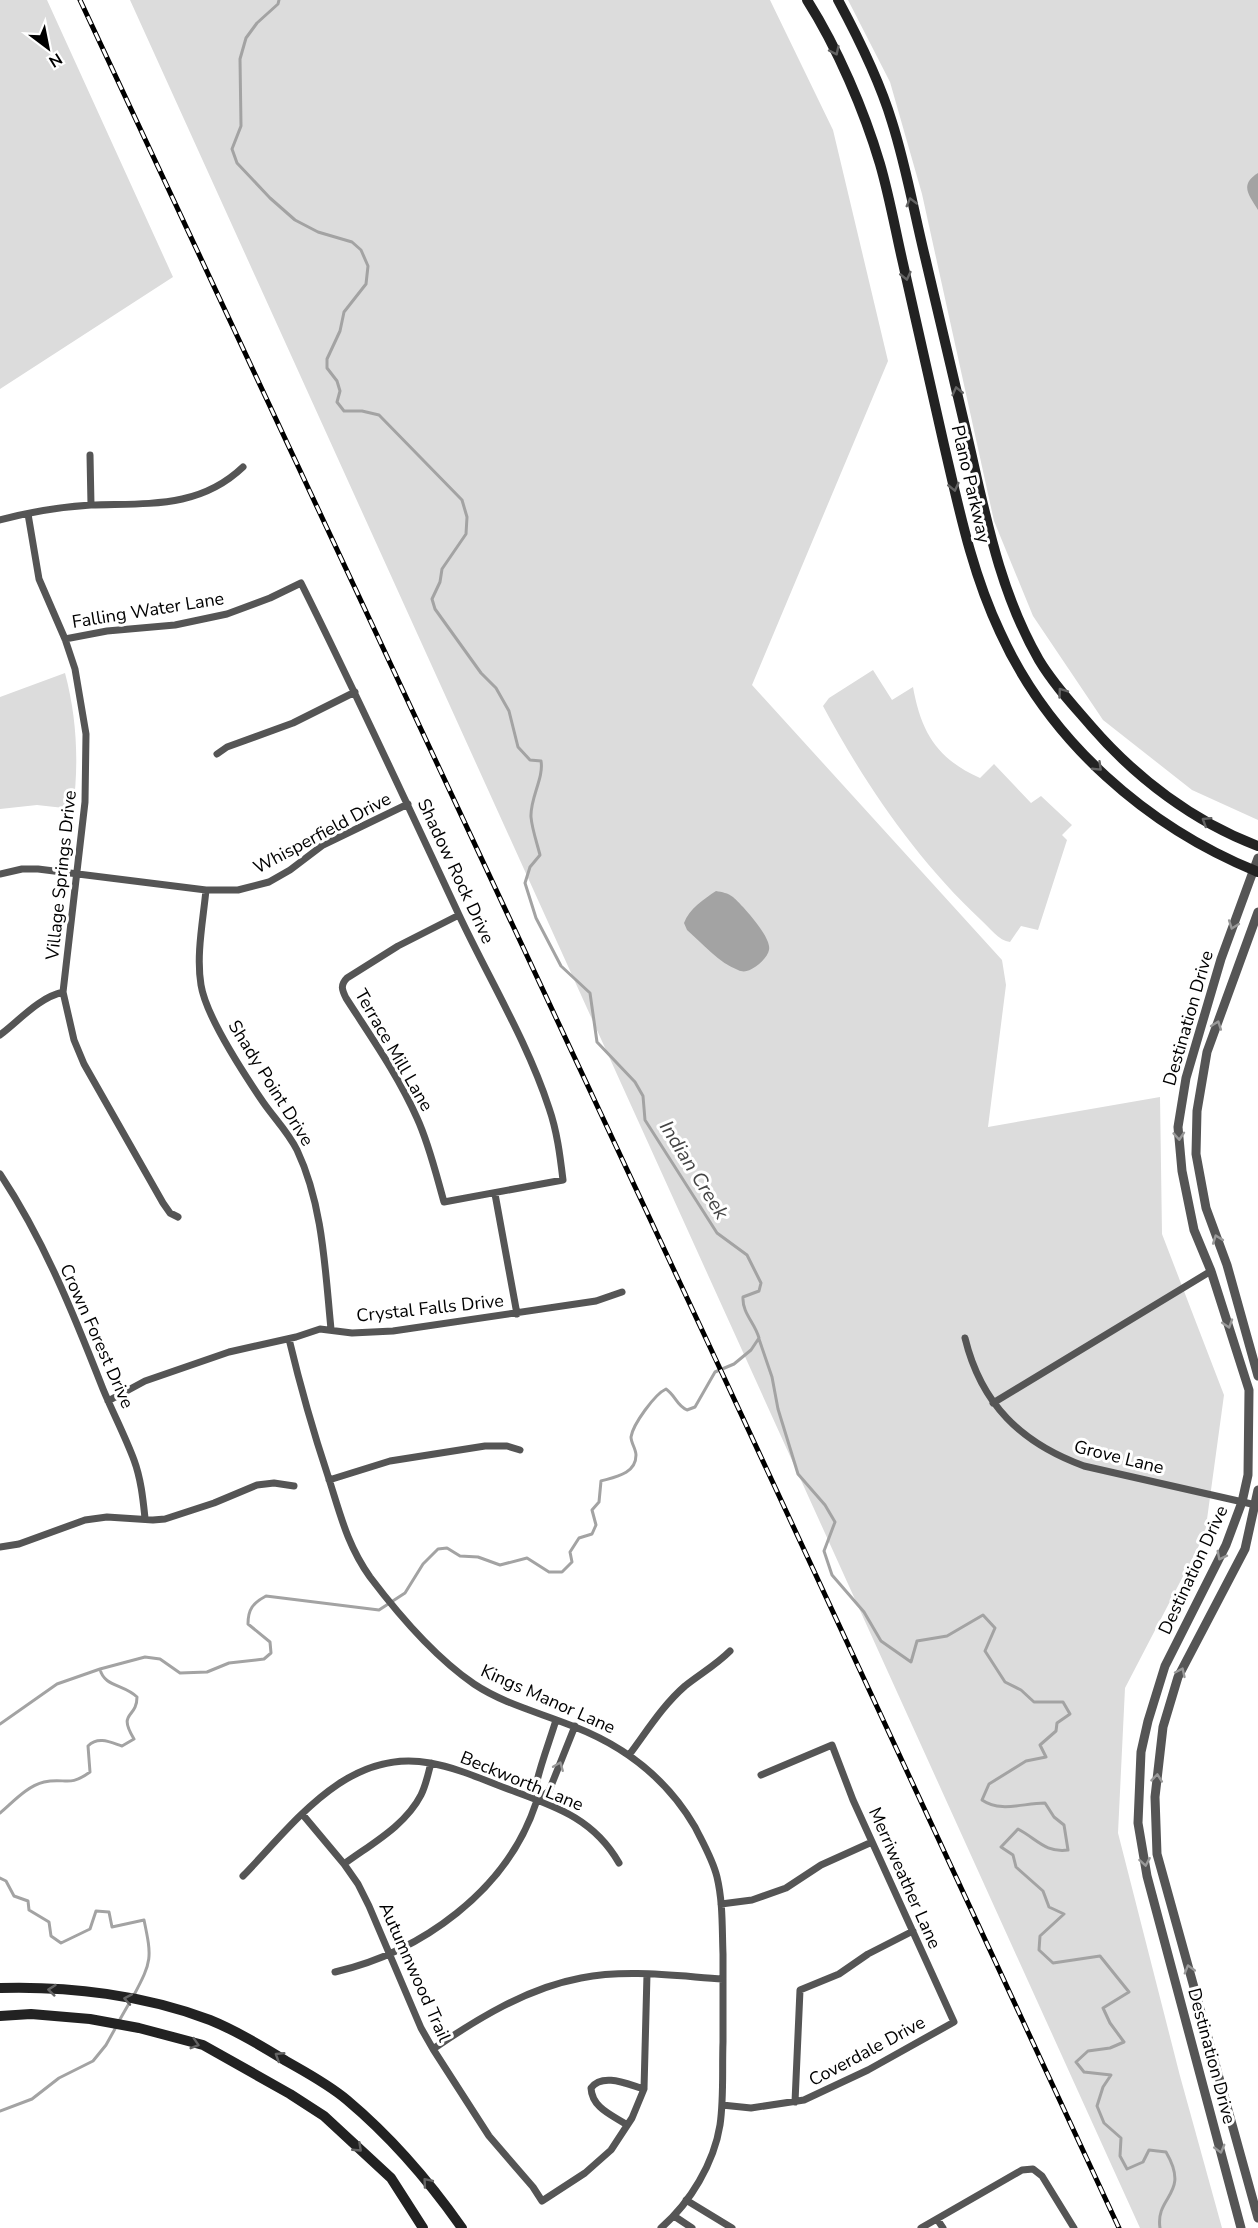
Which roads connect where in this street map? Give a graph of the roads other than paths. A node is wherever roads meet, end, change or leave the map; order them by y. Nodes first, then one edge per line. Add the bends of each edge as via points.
1 (807, 0) edge
2 (838, 0) edge
3 (90, 455) dead end
4 (243, 466) dead end
5 (91, 505) junction
6 (28, 514) junction
7 (0, 520) edge
8 (301, 583) joint
9 (65, 639) junction
10 (355, 692) junction
11 (217, 754) dead end
12 (408, 804) junction
13 (1258, 846) edge
14 (1258, 858) edge
15 (1256, 871) edge
16 (76, 873) junction
17 (0, 874) edge
18 (206, 890) junction
19 (1258, 912) edge
20 (459, 915) junction
21 (63, 992) junction
22 (0, 1035) edge
23 (0, 1174) edge
24 (495, 1194) junction
25 (178, 1217) dead end
26 (1211, 1271) junction
27 (622, 1292) dead end
28 (517, 1314) junction
29 (331, 1329) junction
30 (965, 1338) dead end
31 (289, 1339) junction
32 (1258, 1376) edge
33 (108, 1401) junction
34 (993, 1403) junction
35 (520, 1450) dead end
36 (329, 1480) junction
37 (294, 1485) dead end
38 (1258, 1490) edge
39 (1242, 1502) junction
40 (1256, 1505) junction
41 (145, 1518) junction
42 (0, 1547) edge
43 (730, 1651) dead end
44 (556, 1720) junction
45 (1148, 1721) junction
46 (575, 1726) junction
47 (1163, 1727) junction
48 (629, 1755) junction
49 (431, 1763) junction
50 (761, 1774) dead end
51 (537, 1800) junction
52 (303, 1815) junction
53 (872, 1842) junction
54 (620, 1863) dead end
55 (344, 1864) junction
56 (243, 1876) dead end
57 (721, 1904) junction
58 (913, 1931) junction
59 (390, 1954) junction
60 (334, 1972) dead end
61 (647, 1974) junction
62 (723, 1979) junction
63 (0, 1988) edge
64 (0, 2016) edge
65 (954, 2022) joint
66 (433, 2049) junction
67 (644, 2090) junction
68 (795, 2102) junction
69 (722, 2105) junction
70 (627, 2125) junction
71 (1243, 2167) junction
72 (1227, 2173) junction
73 (686, 2200) junction
74 (674, 2216) junction
75 (1258, 2218) edge
76 (938, 2219) junction
77 (423, 2228) edge
78 (462, 2228) edge
79 (661, 2228) edge
80 (692, 2228) edge
81 (732, 2228) edge
82 (921, 2228) edge
83 (943, 2228) edge
84 (1074, 2228) edge
85 (1241, 2228) edge

1 -> 15 main road, Plano Parkway via 839,57 880,164 969,551 1000,633 1054,722 1130,798 1176,831
13 -> 2 main road, Plano Parkway via 1227,834 1170,799 1130,768 1074,708 1039,659 1018,617 982,507 892,122 857,35
3 - 5 street
4 - 5 street via 218,487 168,503
5 - 6 street
6 - 7 street
6 - 9 street, Village Springs Drive via 39,579
8 - 9 street, Falling Water Lane via 227,614
8 - 10 street, Shadow Rock Drive
9 - 16 street, Village Springs Drive via 75,669 86,734 85,802
10 - 11 street
10 - 12 street, Shadow Rock Drive
12 - 18 street, Whisperfield Drive via 323,845 269,882 238,890
12 - 20 street, Shadow Rock Drive
14 - 15 street, Destination Drive
15 -> 26 street, Destination Drive via 1221,958 1186,1078 1178,1127 1194,1230
16 - 17 street, Whisperfield Drive via 38,868
16 - 18 street, Whisperfield Drive
16 - 21 street, Village Springs Drive
18 - 29 street, Shady Point Drive via 200,969 203,993 222,1035 303,1164 316,1213
32 -> 19 street, Destination Drive via 1227,1265 1206,1208 1196,1154 1197,1111 1207,1052
20 - 24 street, Shadow Rock Drive via 542,1087 558,1141 563,1180
20 - 24 street, Terrace Mill Lane via 398,946 343,982 342,987 419,1121 444,1202
21 - 22 street via 40,1002
21 - 25 street, Village Springs Drive via 84,1064 163,1203
23 - 33 street, Crown Forest Drive via 39,1242
24 - 28 street
26 - 34 street
26 -> 39 street, Destination Drive via 1249,1390 1248,1474
27 - 28 street, Crystal Falls Drive via 601,1300
28 - 29 street, Crystal Falls Drive via 393,1331 352,1333
29 - 31 street, Crystal Falls Drive
30 - 34 street, Grove Lane via 971,1362
31 - 33 street, Crystal Falls Drive via 235,1351 166,1374
31 - 36 street, Kings Manor Lane
33 - 41 street, Crown Forest Drive via 135,1462
34 - 39 street, Grove Lane via 1014,1427 1059,1457
35 - 36 street via 485,1446 390,1461
36 - 44 street, Kings Manor Lane via 340,1520 370,1577 437,1655 475,1684
37 - 41 street via 257,1485 184,1514
38 - 40 street, Destination Drive
39 - 40 street, Grove Lane
39 -> 45 street, Destination Drive via 1226,1545 1165,1666
47 -> 40 street, Destination Drive via 1178,1677 1245,1549
41 - 42 street via 85,1520
43 - 48 street via 685,1686
44 - 46 street, Kings Manor Lane
44 - 51 street via 536,1784
45 - 47 street
45 -> 72 street, Destination Drive via 1141,1752 1138,1823
46 - 48 street, Kings Manor Lane
51 -> 46 street via 549,1791
71 -> 47 street, Destination Drive via 1157,1854 1155,1797
48 - 57 street, Kings Manor Lane via 666,1785 692,1822 716,1876
49 - 51 street, Beckworth Lane
49 - 52 street, Beckworth Lane via 397,1761 361,1770 330,1788
49 - 55 street via 421,1795 409,1814
50 - 53 street, Merriweather Lane via 832,1745
51 - 54 street, Beckworth Lane via 587,1824
51 - 59 street via 514,1847 480,1891 439,1927
52 - 55 street, Autumnwood Trail
52 - 56 street, Beckworth Lane
53 - 57 street via 821,1865 786,1888 752,1900
53 - 58 street, Merriweather Lane
55 - 59 street, Autumnwood Trail via 369,1906
57 - 62 street, Kings Manor Lane
58 - 65 street, Merriweather Lane
58 - 68 street via 839,1974 800,1990
59 - 60 street
59 - 66 street, Autumnwood Trail
61 - 62 street
61 - 66 street via 582,1977 548,1986 466,2026
61 - 67 street
62 - 69 street, Kings Manor Lane
78 -> 63 main road via 400,2150 345,2098 257,2043 209,2020 153,2003 104,1995
64 -> 77 main road via 31,2014 90,2019 203,2045 324,2116 391,2178
65 - 68 street, Coverdale Drive via 868,2070
66 - 70 street, Autumnwood Trail via 489,2136 542,2201 585,2173 610,2150
67 - 70 street
67 - 70 street via 619,2081 602,2081 591,2088 596,2104
68 - 69 street, Coverdale Drive via 751,2108
69 - 73 street, Kings Manor Lane via 720,2128 712,2150 700,2181
71 - 72 street
71 - 75 street, Destination Drive
72 - 85 street, Destination Drive
73 - 74 street, Kings Manor Lane
73 - 81 street
74 - 79 street, Kings Manor Lane
74 - 80 street
76 - 82 street
76 - 83 street
76 - 84 street via 1022,2170 1033,2169 1042,2176

